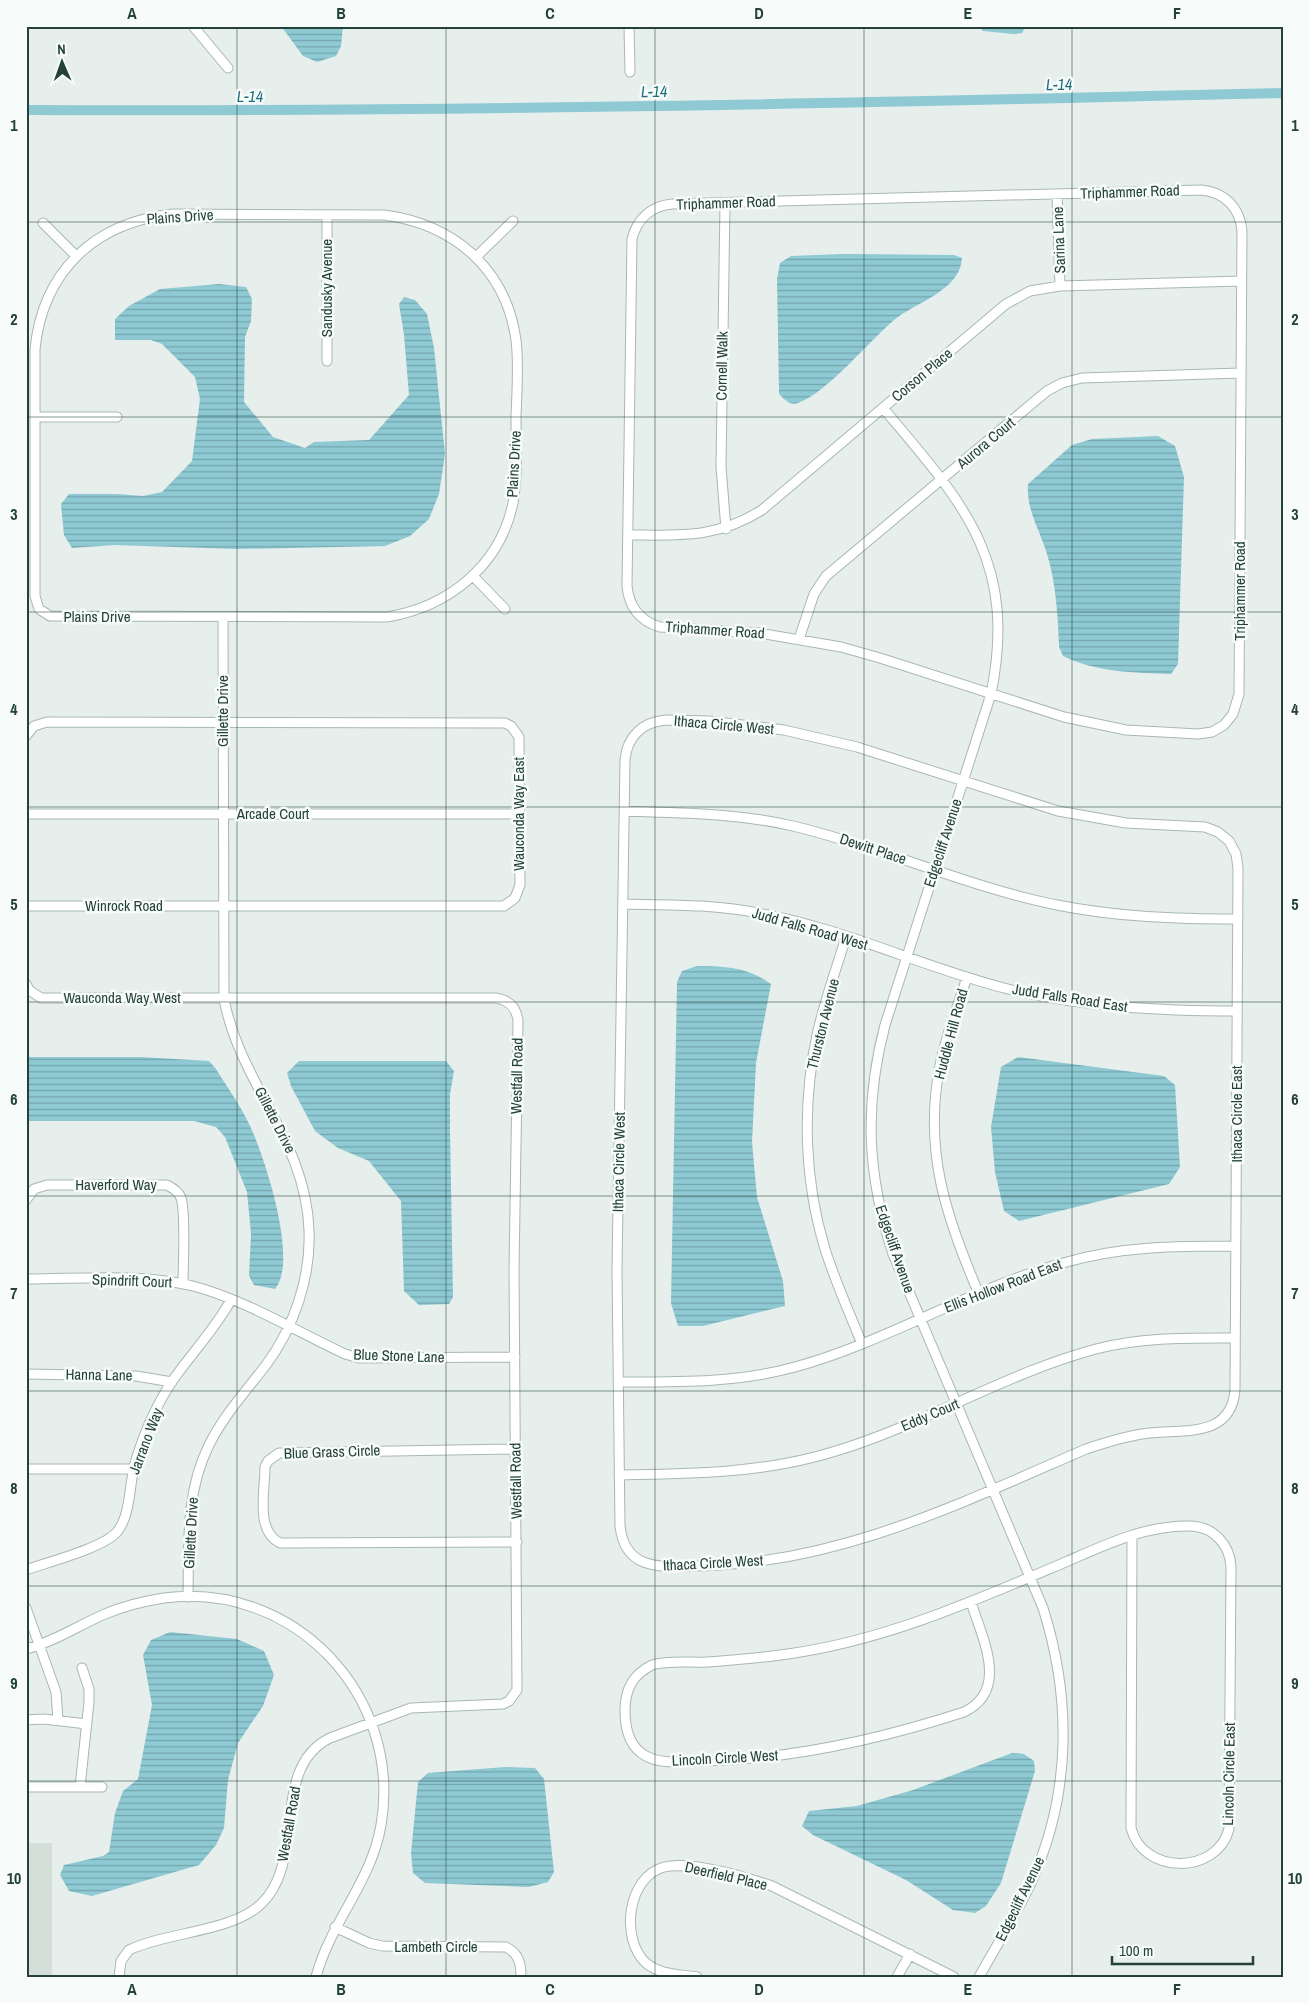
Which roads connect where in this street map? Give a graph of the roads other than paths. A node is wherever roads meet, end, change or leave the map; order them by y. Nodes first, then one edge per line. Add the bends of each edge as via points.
1 (194, 26) edge
2 (629, 26) edge
3 (228, 68) dead end
4 (630, 72) dead end
5 (1057, 194) junction
6 (725, 203) junction
7 (327, 215) junction
8 (513, 221) dead end
9 (43, 223) dead end
10 (76, 256) junction
11 (476, 257) junction
12 (1241, 281) junction
13 (1060, 286) junction
14 (327, 361) dead end
15 (1241, 374) junction
16 (883, 408) junction
17 (35, 417) junction
18 (117, 417) dead end
19 (942, 479) junction
20 (726, 529) junction
21 (628, 534) junction
22 (473, 576) junction
23 (505, 608) dead end
24 (222, 617) junction
25 (798, 639) junction
26 (992, 694) junction
27 (222, 722) junction
28 (26, 736) edge
29 (964, 781) junction
30 (624, 812) junction
31 (26, 814) edge
32 (223, 814) junction
33 (520, 814) junction
34 (935, 869) junction
35 (623, 904) junction
36 (26, 906) edge
37 (223, 906) junction
38 (1238, 919) junction
39 (846, 937) junction
40 (906, 957) junction
41 (967, 977) junction
42 (26, 984) edge
43 (224, 999) junction
44 (1237, 1011) junction
45 (26, 1200) edge
46 (1236, 1246) junction
47 (26, 1280) edge
48 (183, 1284) junction
49 (979, 1294) junction
50 (231, 1300) junction
51 (921, 1319) junction
52 (288, 1327) junction
53 (1235, 1338) junction
54 (862, 1344) junction
55 (515, 1357) junction
56 (26, 1374) edge
57 (172, 1382) junction
58 (618, 1382) junction
59 (957, 1404) junction
60 (516, 1449) junction
61 (26, 1469) edge
62 (133, 1469) junction
63 (619, 1475) junction
64 (993, 1489) junction
65 (1132, 1534) junction
66 (517, 1542) junction
67 (26, 1570) edge
68 (1030, 1577) junction
69 (188, 1596) junction
70 (971, 1602) junction
71 (26, 1608) edge
72 (40, 1645) junction
73 (26, 1649) edge
74 (82, 1668) dead end
75 (26, 1720) edge
76 (58, 1720) junction
77 (372, 1722) junction
78 (87, 1724) junction
79 (26, 1787) edge
80 (80, 1787) junction
81 (102, 1787) dead end
82 (335, 1927) junction
83 (910, 1954) junction
84 (120, 1977) edge
85 (316, 1977) edge
86 (521, 1977) edge
87 (696, 1977) edge
88 (897, 1977) edge
89 (954, 1977) edge
90 (979, 1977) edge

1 - 3 street
2 - 4 street
5 - 6 street, Triphammer Road
5 - 12 street, Triphammer Road via 1215,192 1232,205 1239,217 1242,231
5 - 13 street, Sarina Lane
6 - 20 street, Cornell Walk via 721,467
6 - 21 street, Triphammer Road via 658,207 646,214 634,232
7 - 10 street, Plains Drive via 153,216 112,230
7 - 11 street, Plains Drive via 384,215 422,223 458,241
7 - 14 street, Sandusky Avenue
8 - 11 street
9 - 10 street
10 - 17 street, Plains Drive via 57,280 40,316 35,349
11 - 22 street, Plains Drive via 504,297 514,328 517,355 513,503 499,541
12 - 13 street, Corson Place
12 - 15 street, Triphammer Road
13 - 16 street, Corson Place via 1030,291 1012,300
15 - 19 street, Aurora Court via 1082,378 1062,383
15 - 26 street, Triphammer Road via 1239,694 1229,720 1205,734 1134,731 1064,717
16 - 19 street, Edgecliff Avenue
16 - 20 street, Corson Place via 762,510
17 - 18 street
17 - 24 street, Plains Drive via 35,596 39,609 50,616
19 - 25 street, Aurora Court via 821,582
19 - 26 street, Edgecliff Avenue via 977,534 993,584 999,644
20 - 21 street, Corson Place via 694,535
21 - 25 street, Triphammer Road via 628,593 636,612 647,622 660,627 718,629
22 - 23 street
22 - 24 street, Plains Drive via 431,605 386,617
24 - 27 street, Gillette Drive
25 - 26 street, Triphammer Road via 880,658
26 - 29 street, Edgecliff Avenue
27 - 28 street via 47,722 34,726
27 - 32 street, Gillette Drive
27 - 33 street, Wauconda Way East via 505,723 516,731 519,738
29 - 30 street, Ithaca Circle West via 857,747 784,730 709,721 659,720 640,729 627,746
29 - 34 street, Edgecliff Avenue
29 - 38 street, Ithaca Circle East via 1092,818 1205,827 1218,832 1229,841 1238,860
30 - 34 street, Dewitt Place via 688,812 757,819 826,834
30 - 35 street, Ithaca Circle West
31 - 32 street, Arcade Court
32 - 33 street, Arcade Court
32 - 37 street, Gillette Drive
33 - 37 street, Wauconda Way East via 519,892 504,906
34 - 38 street, Dewitt Place via 1019,896 1092,912
34 - 40 street, Edgecliff Avenue
35 - 39 street, Judd Falls Road West via 728,908 798,922
35 - 58 street, Ithaca Circle West
36 - 37 street, Winrock Road
37 - 43 street, Gillette Drive
38 - 44 street, Ithaca Circle East
39 - 40 street, Judd Falls Road West
39 - 54 street, Thurston Avenue via 822,1013 811,1066 808,1158 824,1248
40 - 41 street, Judd Falls Road East
40 - 51 street, Edgecliff Avenue via 878,1052 870,1136 873,1172 884,1227
41 - 44 street, Judd Falls Road East via 1086,1004 1165,1011
41 - 49 street, Huddle Hill Road via 940,1065 934,1142 942,1199
42 - 43 street, Wauconda Way West via 41,998
43 - 52 street, Gillette Drive via 232,1034 286,1138 301,1176 306,1200 308,1257 300,1297
43 - 55 street, Westfall Road via 496,998 514,1007 518,1020
44 - 46 street, Ithaca Circle East
45 - 48 street, Haverford Way via 34,1189 47,1184 167,1185 174,1188 183,1206
46 - 49 street, Ellis Hollow Road East via 1170,1246 1099,1254 1037,1271
46 - 53 street, Ithaca Circle East
47 - 48 street, Spindrift Court via 139,1279
48 - 50 street, Spindrift Court
49 - 51 street, Ellis Hollow Road East
50 - 52 street, Spindrift Court
50 - 57 street, Jarrano Way via 217,1324
51 - 54 street, Ellis Hollow Road East
51 - 59 street, Edgecliff Avenue
52 - 55 street, Blue Stone Lane via 359,1358
52 - 69 street, Gillette Drive via 267,1363 220,1424 200,1468 191,1499
53 - 59 street, Eddy Court via 1156,1340 1097,1349
53 - 64 street, Ithaca Circle East via 1234,1397 1225,1416 1214,1425 1201,1430 1158,1432 1112,1441
54 - 58 street, Ellis Hollow Road East via 763,1374 700,1381
55 - 60 street, Westfall Road
56 - 57 street, Hanna Lane via 136,1376
57 - 62 street, Jarrano Way via 149,1422
58 - 63 street, Ithaca Circle West
59 - 63 street, Eddy Court via 876,1438 793,1462 724,1472
59 - 64 street, Edgecliff Avenue
60 - 66 street, Westfall Road
60 - 66 street, Blue Grass Circle via 279,1453 265,1467 265,1522 269,1535 280,1543
61 - 62 street
62 - 67 street, Jarrano Way via 124,1520 112,1536
63 - 64 street, Ithaca Circle West via 623,1540 641,1562 661,1567 742,1563 817,1552 893,1530
64 - 68 street, Edgecliff Avenue
65 - 65 street, Lincoln Circle East via 1168,1527 1198,1527 1217,1536 1231,1560 1229,1829 1219,1849 1208,1858 1195,1862 1164,1862 1151,1857 1140,1848 1131,1828
65 - 68 street, Lincoln Circle East
66 - 77 street, Westfall Road via 518,1684 514,1696 503,1704 411,1708
68 - 70 street, Lincoln Circle West
68 - 90 street, Edgecliff Avenue via 1043,1608 1058,1663 1064,1712 1062,1769 1052,1824 1041,1858
69 - 72 street via 127,1606
69 - 77 street via 248,1605 297,1629 316,1643 347,1677
70 - 70 street, Lincoln Circle West via 991,1673 985,1694 964,1712 866,1740 795,1754 752,1758 659,1761 640,1752 628,1735 625,1702 628,1688 640,1672 652,1665 747,1659 827,1647 905,1627
71 - 72 street
72 - 73 street
72 - 76 street via 56,1692
74 - 78 street via 88,1689
75 - 76 street
76 - 78 street
77 - 82 street via 384,1780 381,1826 367,1870
77 - 84 street, Westfall Road via 324,1741 304,1759 280,1873 266,1900 242,1917 129,1950 121,1961
78 - 80 street
79 - 80 street
80 - 81 street
82 - 85 street
82 - 86 street, Lambeth Circle via 382,1946 506,1948 517,1955
83 - 87 street, Deerfield Place via 798,1898 754,1880 682,1864 657,1870 640,1883 634,1896 634,1946 652,1968
83 - 88 street
83 - 89 street, Deerfield Place

